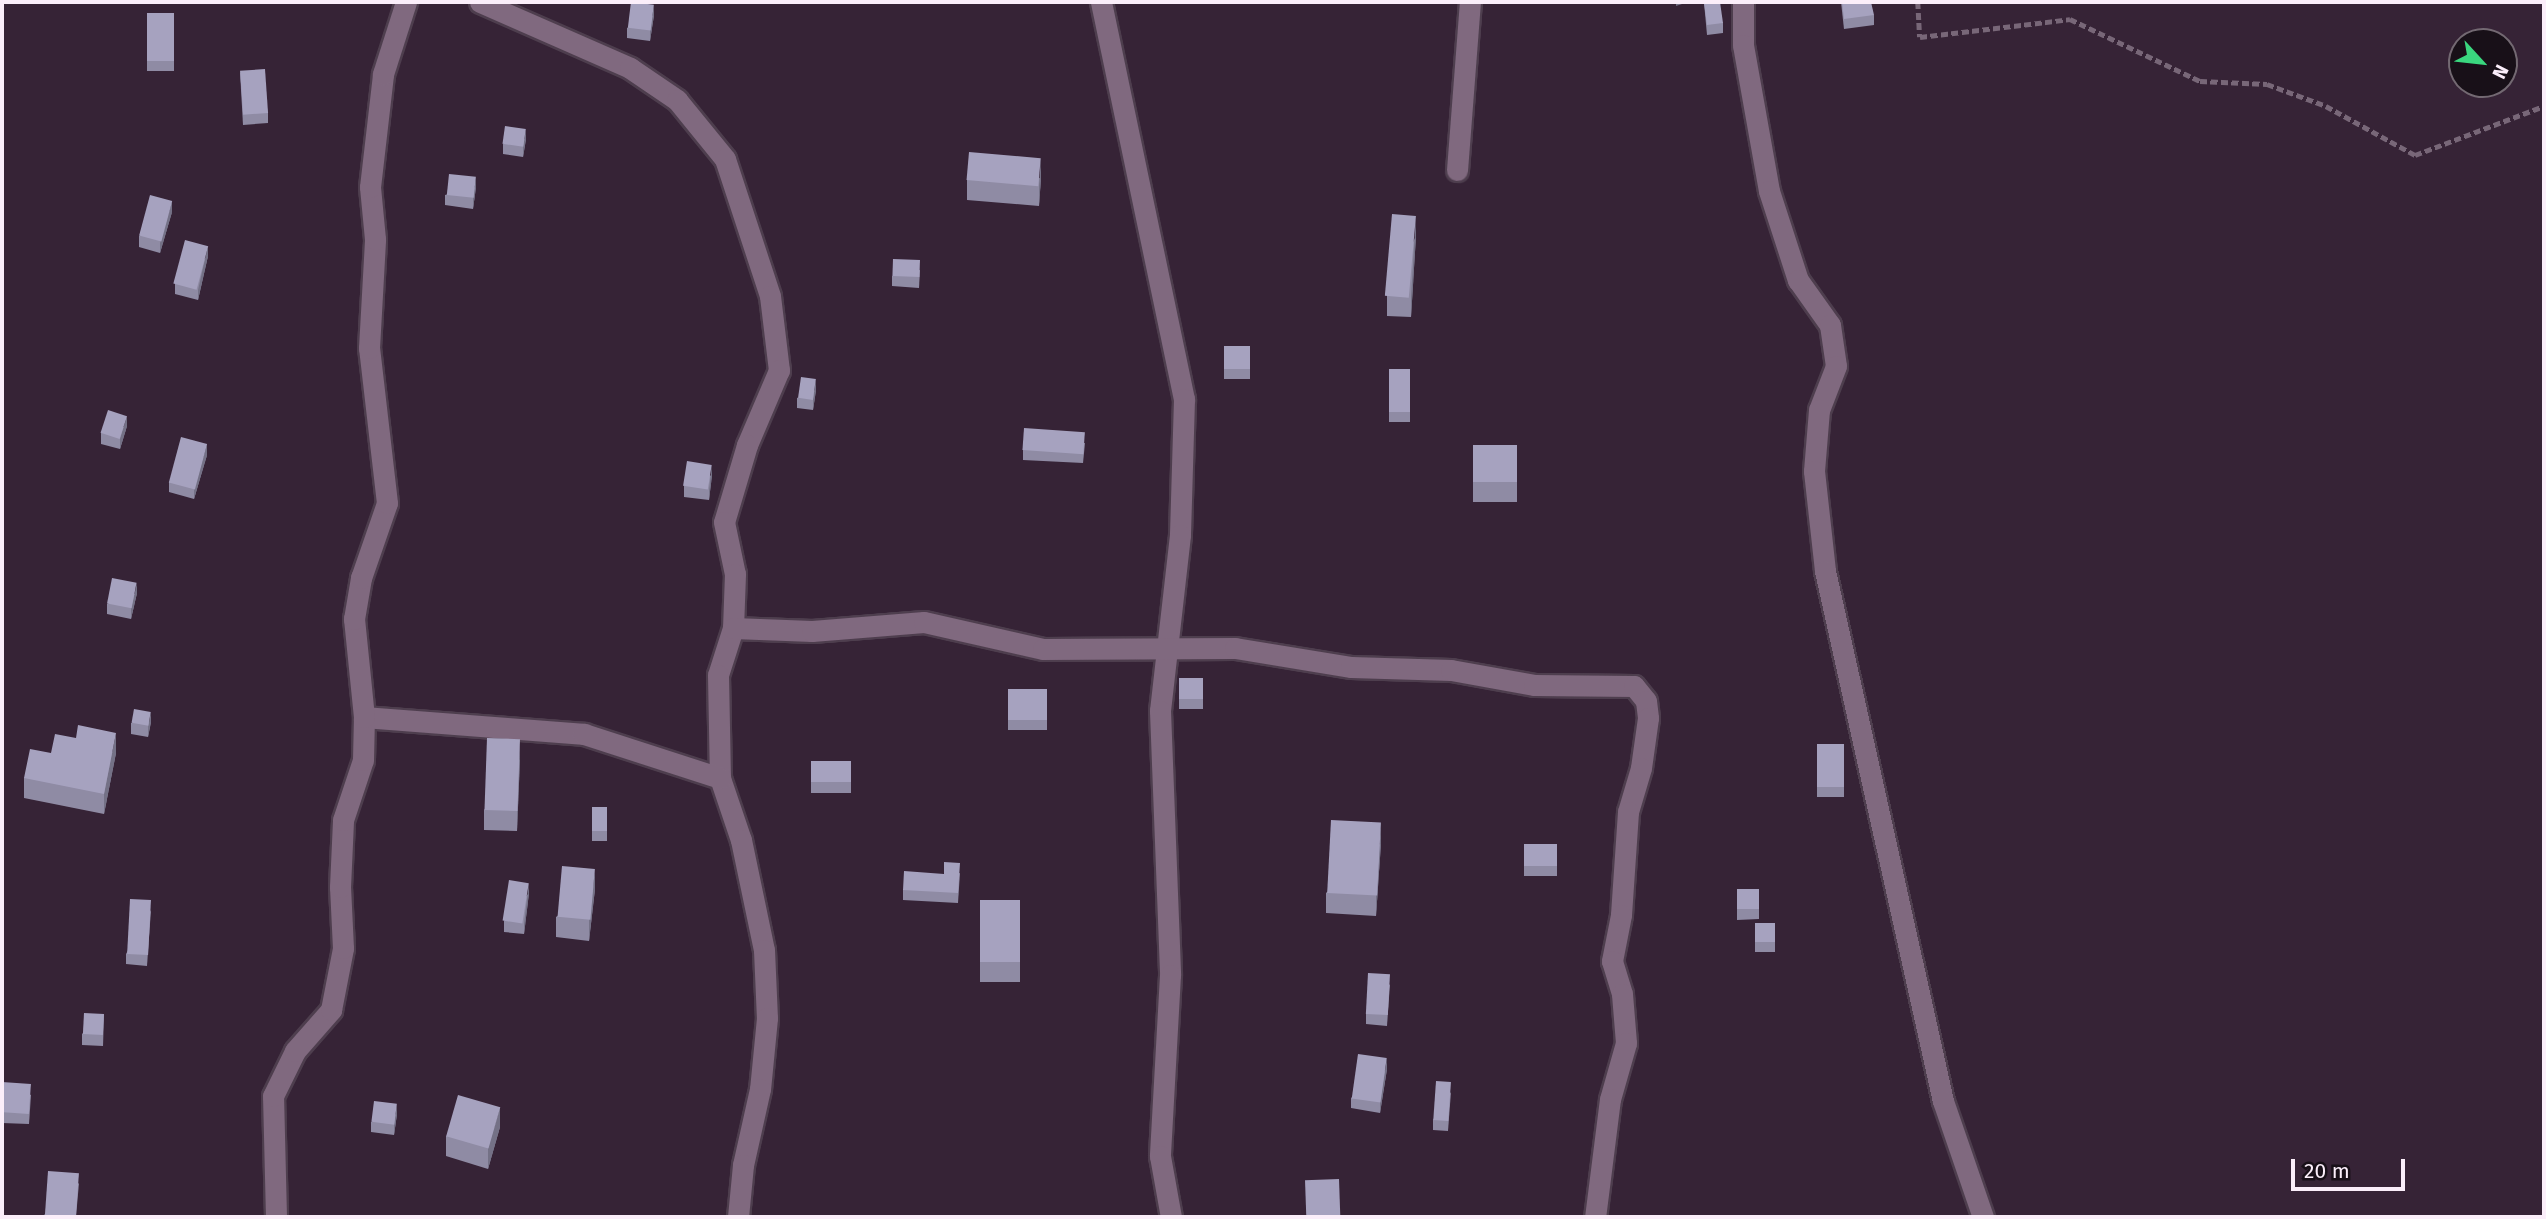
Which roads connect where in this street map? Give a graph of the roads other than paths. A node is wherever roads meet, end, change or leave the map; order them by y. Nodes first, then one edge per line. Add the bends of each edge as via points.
1 (406, 2) edge
2 (480, 2) edge
3 (1101, 2) edge
4 (1470, 2) edge
5 (1744, 2) edge
6 (1457, 170) dead end
7 (733, 628) junction
8 (1164, 650) junction
9 (364, 717) junction
10 (720, 778) junction
11 (276, 1217) edge
12 (738, 1217) edge
13 (1171, 1217) edge
14 (1595, 1217) edge
15 (1983, 1217) edge

1 - 9 street via 383,74 370,187 375,239 369,348 387,502 360,578 354,619
2 - 7 street via 630,68 677,100 725,159 770,296 779,370 747,445 724,522 735,574
3 - 8 street via 1184,398 1180,535
4 - 6 street
5 - 15 street via 1743,45 1769,191 1798,280 1830,325 1836,366 1819,410 1814,471 1825,571 1943,1101
7 - 8 street via 812,631 924,622 1043,649
7 - 10 street via 718,675
8 - 13 street via 1160,724 1170,975 1160,1156
8 - 14 street via 1234,648 1351,667 1451,670 1534,685 1634,686 1646,701 1648,719 1628,812 1612,961 1622,994 1626,1043 1610,1099
9 - 10 street via 584,734
9 - 11 street via 363,760 343,820 343,948 331,1010 295,1051 273,1096
10 - 12 street via 764,950 766,1004 760,1089 743,1165

